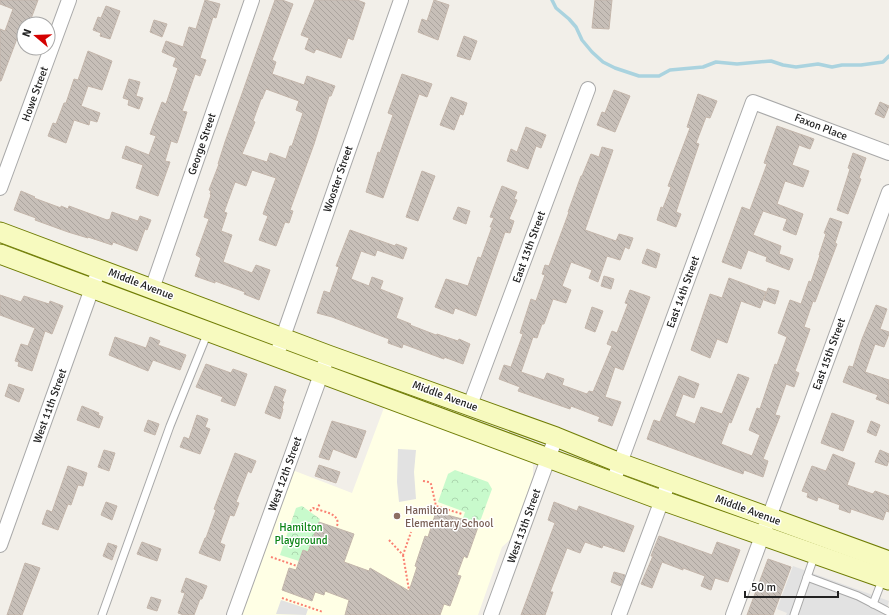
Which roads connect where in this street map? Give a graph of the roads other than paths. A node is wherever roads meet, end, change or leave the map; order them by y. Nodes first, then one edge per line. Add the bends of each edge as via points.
1 (69, 0) edge
2 (252, 0) edge
3 (401, 0) edge
4 (588, 89) dead end
5 (753, 102) joint
6 (889, 153) edge
7 (0, 188) edge
8 (889, 192) edge
9 (0, 232) edge
10 (0, 254) edge
11 (100, 268) junction
12 (92, 288) junction
13 (152, 289) junction
14 (212, 322) junction
15 (283, 338) junction
16 (328, 355) junction
17 (276, 357) junction
18 (321, 374) junction
19 (470, 406) junction
20 (556, 437) junction
21 (548, 458) junction
22 (620, 463) junction
23 (669, 481) junction
24 (612, 482) junction
25 (661, 500) junction
26 (769, 517) junction
27 (762, 536) junction
28 (0, 545) edge
29 (815, 554) junction
30 (887, 573) edge
31 (807, 577) junction
32 (874, 604) junction
33 (889, 612) edge
34 (102, 615) edge
35 (234, 615) edge
36 (492, 615) edge
37 (619, 615) edge
38 (733, 615) edge
39 (794, 615) edge

1 - 7 street, Howe Street
2 - 13 street, George Street
3 - 15 street, Wooster Street
4 - 19 street, East 13th Street
5 - 6 street, Faxon Place
5 - 22 street, East 14th Street
8 - 26 street, East 15th Street
9 - 11 main road, Middle Avenue
10 - 12 main road, Middle Avenue
11 - 12 street, West 11th Street
11 - 13 main road, Middle Avenue
12 - 14 main road, Middle Avenue
12 - 28 street, West 11th Street
13 - 14 main road, Middle Avenue
14 - 15 main road, Middle Avenue
14 - 17 main road, Middle Avenue
14 - 34 lane via 167,434
15 - 16 main road, Middle Avenue
15 - 17 street, Wooster Street
16 - 18 street, West 12th Street
16 - 19 main road, Middle Avenue
17 - 18 main road, Middle Avenue
18 - 21 main road, Middle Avenue
18 - 35 street, West 12th Street
19 - 20 main road, Middle Avenue
20 - 21 street, West 13th Street
20 - 22 main road, Middle Avenue
21 - 24 main road, Middle Avenue
21 - 36 street, West 13th Street
22 - 23 main road, Middle Avenue
22 - 24 street, East 14th Street
23 - 25 street
23 - 26 main road, Middle Avenue
24 - 25 main road, Middle Avenue
25 - 27 main road, Middle Avenue
25 - 37 street
26 - 27 street, East 15th Street
26 - 30 main road, Middle Avenue
27 - 29 main road, Middle Avenue
27 - 38 street, East 15th Street
29 - 30 main road, Middle Avenue
29 - 31 lane
30 - 32 lane
31 - 32 lane
31 - 39 lane
32 - 33 lane

